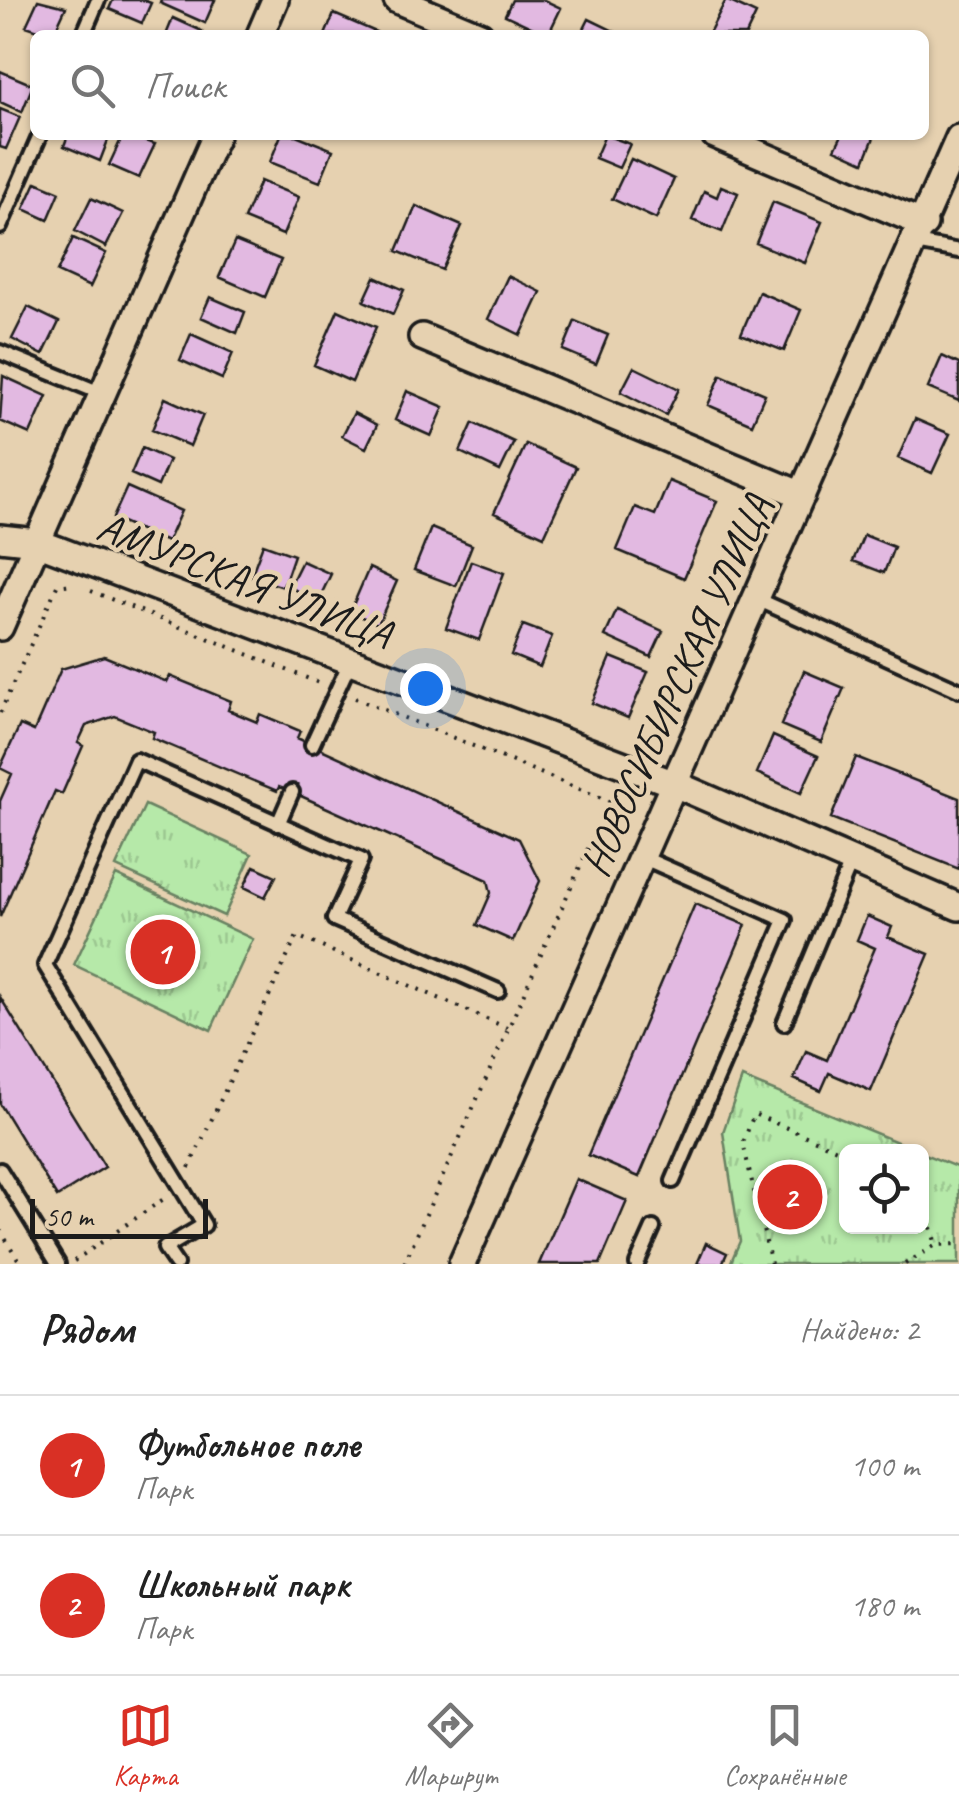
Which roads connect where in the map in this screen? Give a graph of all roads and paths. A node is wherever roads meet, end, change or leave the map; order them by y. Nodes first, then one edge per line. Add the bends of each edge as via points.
1 (98, 0) edge
2 (275, 0) edge
3 (397, 0) edge
4 (85, 30) edge
5 (262, 30) edge
6 (468, 30) edge
7 (959, 138) edge
8 (38, 140) edge
9 (214, 140) edge
10 (725, 140) edge
11 (0, 227) edge
12 (919, 233) junction
13 (959, 251) edge
14 (422, 337) dead end
15 (0, 352) edge
16 (104, 394) junction
17 (802, 496) junction
18 (0, 538) edge
19 (37, 542) junction
20 (757, 599) junction
21 (0, 628) edge
22 (350, 662) junction
23 (336, 690) junction
24 (959, 690) edge
25 (0, 713) edge
26 (312, 745) dead end
27 (676, 786) junction
28 (292, 792) dead end
29 (278, 824) junction
30 (644, 858) junction
31 (852, 860) junction
32 (959, 907) edge
33 (498, 991) dead end
34 (784, 1023) dead end
35 (508, 1029) junction
36 (839, 1150) edge
37 (0, 1170) edge
38 (673, 1180) dead end
39 (180, 1187) junction
40 (929, 1222) edge
41 (653, 1228) dead end
42 (0, 1230) edge
43 (959, 1244) edge
44 (936, 1245) junction
45 (21, 1264) edge
46 (58, 1264) edge
47 (70, 1264) edge
48 (176, 1264) edge
49 (404, 1264) edge
50 (462, 1264) edge
51 (637, 1264) edge
52 (772, 1264) edge
53 (905, 1264) edge

1 - 4 lane
2 - 5 street
3 - 6 street
7 - 12 street, НОВОСИБИРСКАЯ УЛИЦА
8 - 11 lane
9 - 16 street
10 - 12 street
12 - 13 lane
12 - 17 street, НОВОСИБИРСКАЯ УЛИЦА
14 - 17 street
15 - 16 lane
16 - 19 street
17 - 20 street, НОВОСИБИРСКАЯ УЛИЦА
18 - 19 street, АМУРСКАЯ УЛИЦА
19 - 21 street
19 - 22 street, АМУРСКАЯ УЛИЦА
20 - 24 lane
20 - 27 street, НОВОСИБИРСКАЯ УЛИЦА
22 - 23 lane
22 - 27 street, АМУРСКАЯ УЛИЦА
23 - 25 path via 69,582 57,586
23 - 26 lane
23 - 35 path via 609,800
27 - 30 street, НОВОСИБИРСКАЯ УЛИЦА
27 - 31 street, АМУРСКАЯ УЛИЦА
28 - 29 lane
29 - 33 lane via 361,860 334,920
29 - 39 lane via 136,760 45,964
30 - 38 lane via 785,920
30 - 50 street, НОВОСИБИРСКАЯ УЛИЦА
31 - 32 street, АМУРСКАЯ УЛИЦА
31 - 34 lane
35 - 39 path via 296,936
35 - 49 path
36 - 52 path via 754,1114 743,1142
37 - 46 lane
39 - 47 path
39 - 48 lane via 204,1225 165,1248
40 - 44 path
41 - 51 lane
42 - 45 path
43 - 44 path
44 - 53 path

